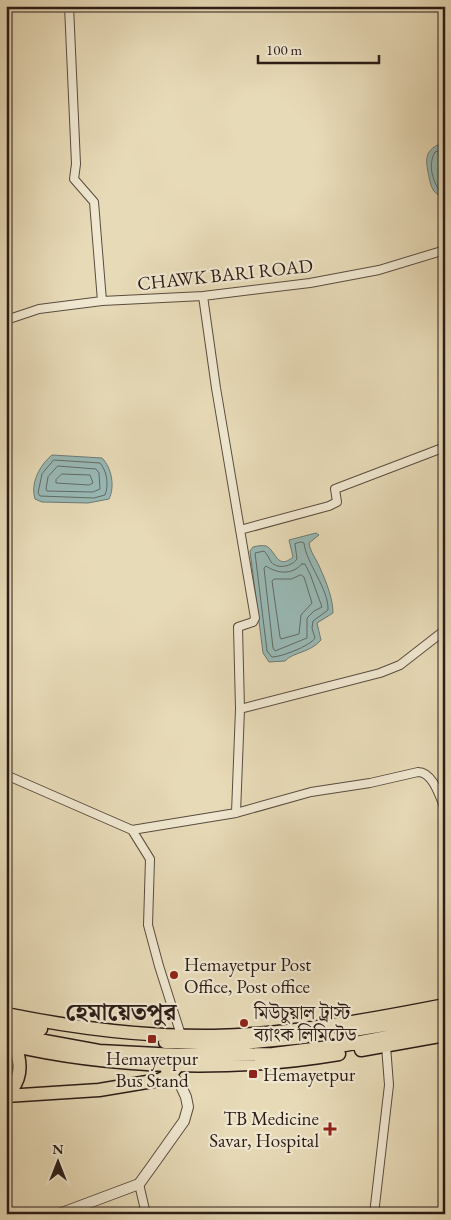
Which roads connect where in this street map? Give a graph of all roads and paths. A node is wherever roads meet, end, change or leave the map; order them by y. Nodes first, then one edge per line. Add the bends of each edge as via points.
1 (69, 6) edge
2 (445, 250) edge
3 (203, 296) junction
4 (102, 302) junction
5 (6, 320) edge
6 (445, 447) edge
7 (240, 530) junction
8 (445, 630) edge
9 (240, 709) junction
10 (6, 775) edge
11 (445, 809) edge
12 (236, 813) junction
13 (132, 830) junction
14 (445, 1005) edge
15 (6, 1014) edge
16 (445, 1015) edge
17 (6, 1023) edge
18 (445, 1026) edge
19 (6, 1034) edge
20 (181, 1035) junction
21 (445, 1035) edge
22 (11, 1045) edge
23 (386, 1046) junction
24 (171, 1068) junction
25 (8, 1092) edge
26 (139, 1184) junction
27 (60, 1214) edge
28 (146, 1214) edge
29 (374, 1214) edge

1 - 4 street via 74,179 94,202
2 - 3 street, CHAWK BARI ROAD via 353,276
3 - 4 street, CHAWK BARI ROAD
3 - 7 street
4 - 5 street, CHAWK BARI ROAD via 39,309
6 - 7 street via 335,489 337,502 328,506
7 - 9 street via 255,618 253,622 238,626
8 - 9 street via 393,668
9 - 12 street
10 - 13 street
11 - 12 street via 433,783 422,772 311,792
12 - 13 street
13 - 20 street via 150,859 148,925
14 - 20 main road via 294,1030 215,1036
15 - 20 main road via 80,1027
16 - 17 main road via 286,1040 233,1044 125,1040
18 - 19 main road via 345,1045 273,1054 177,1055 100,1050
21 - 23 main road
22 - 24 main road
22 - 25 main road via 19,1056 19,1069 18,1080
23 - 24 main road via 312,1059
23 - 29 street via 389,1085
24 - 25 main road via 158,1074 98,1083
24 - 26 street via 188,1107 184,1121
26 - 27 street
26 - 28 street

